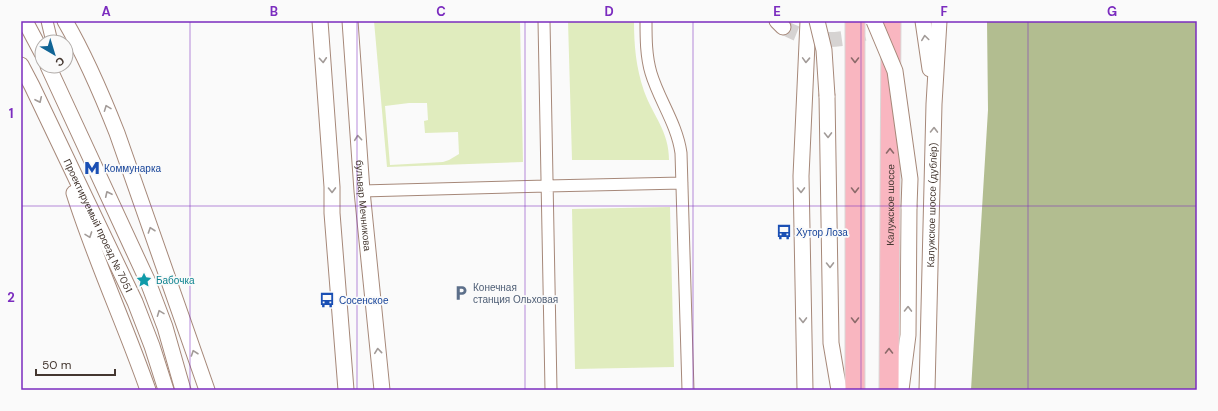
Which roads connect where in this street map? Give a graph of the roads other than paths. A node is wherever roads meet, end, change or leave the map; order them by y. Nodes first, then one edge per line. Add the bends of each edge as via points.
1 (25, 21) edge
2 (47, 21) edge
3 (65, 21) edge
4 (320, 21) edge
5 (350, 21) edge
6 (544, 21) edge
7 (646, 21) edge
8 (808, 21) edge
9 (817, 21) edge
10 (854, 21) edge
11 (874, 21) edge
12 (891, 21) edge
13 (923, 21) edge
14 (939, 21) edge
15 (50, 34) edge
16 (34, 38) edge
17 (21, 65) edge
18 (52, 74) edge
19 (58, 74) edge
20 (61, 91) junction
21 (934, 104) junction
22 (60, 144) junction
23 (682, 183) junction
24 (547, 186) junction
25 (362, 191) junction
26 (148, 390) edge
27 (166, 390) edge
28 (184, 390) edge
29 (207, 390) edge
30 (346, 390) edge
31 (382, 390) edge
32 (551, 390) edge
33 (688, 390) edge
34 (805, 390) edge
35 (838, 390) edge
36 (855, 390) edge
37 (889, 390) edge
38 (901, 390) edge
39 (927, 390) edge

1 - 16 main road
2 - 15 street
29 -> 3 main road via 104,100
4 -> 30 main road
25 -> 5 main road, бульвар Мечникова
6 - 24 street
7 - 23 street via 649,64 678,136 682,153
8 -> 34 main road via 801,176
9 -> 35 main road, bridge via 824,50 827,96 831,343
10 -> 36 highway
38 -> 11 main road, bridge via 908,335 910,178 895,71
37 -> 12 highway, Калужское шоссе
21 -> 13 main road
14 - 21 main road, Калужское шоссе (дублёр)
17 -> 22 main road, Проектируемый проезд № 7051
18 - 20 main road, Проектируемый проезд № 7051
19 - 20 street
28 -> 20 main road, Проектируемый проезд № 7051 via 148,282
39 -> 21 main road, Калужское шоссе (дублёр)
22 -> 26 main road via 79,209
22 - 27 main road, Проектируемый проезд № 7051 via 135,302
23 - 24 street
23 - 33 street
24 - 25 street
24 - 32 street
31 -> 25 main road, бульвар Мечникова

